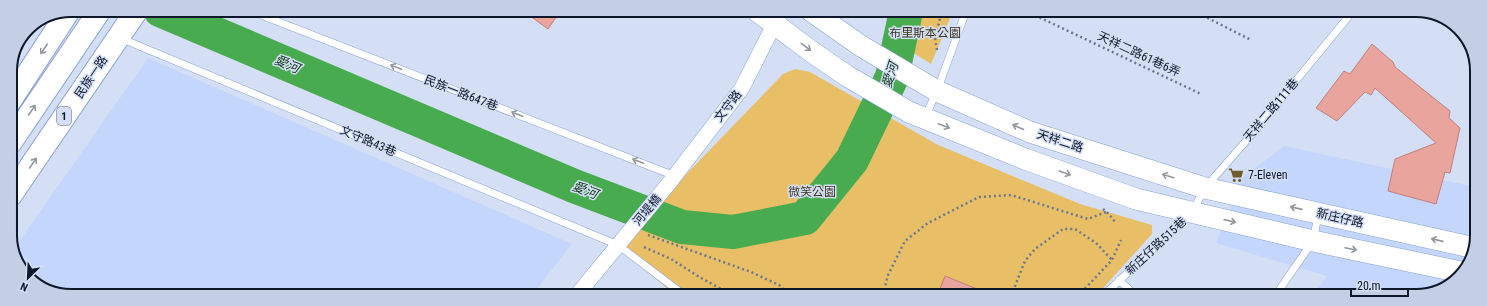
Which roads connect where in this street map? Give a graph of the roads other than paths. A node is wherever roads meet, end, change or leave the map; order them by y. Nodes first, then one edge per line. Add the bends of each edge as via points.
1 (95, 17) edge
2 (132, 17) edge
3 (266, 17) edge
4 (778, 17) edge
5 (820, 17) edge
6 (963, 17) edge
7 (1348, 17) edge
8 (64, 18) edge
9 (118, 38) junction
10 (929, 86) junction
11 (17, 90) edge
12 (916, 114) junction
13 (17, 133) edge
14 (672, 179) junction
15 (17, 187) edge
16 (1205, 188) junction
17 (1192, 212) junction
18 (1318, 214) junction
19 (1313, 240) junction
20 (621, 241) junction
21 (1469, 247) edge
22 (1456, 271) edge
23 (1120, 280) junction
24 (582, 289) edge
25 (677, 289) edge
26 (1110, 289) edge
27 (1129, 289) edge
28 (1280, 289) edge

13 -> 1 main road
2 - 9 main road, 1
14 -> 3 lane, 民族一路647巷
4 -> 12 street via 847,76
4 - 14 street, 文守路 via 742,88
5 - 10 street, 天祥二路 via 861,46
6 - 10 lane
7 - 16 lane, 天祥二路111巷
8 -> 11 main road
15 -> 9 main road, 民族一路 / 1
9 - 20 lane, 文守路43巷
10 - 12 lane
16 -> 10 street, 天祥二路 via 1030,132
12 -> 17 street via 1025,159 1136,199
14 - 20 street, 河堤橋
16 - 17 lane, 天祥二路111巷
18 -> 16 street, 新庄仔路
17 -> 19 street
17 - 23 lane, 新庄仔路515巷
18 - 19 lane
21 -> 18 street, 新庄仔路
19 -> 22 street
19 - 28 lane
20 - 24 street
20 - 25 lane, 文守路43巷
23 - 26 lane, 新庄仔路515巷
23 - 27 lane

